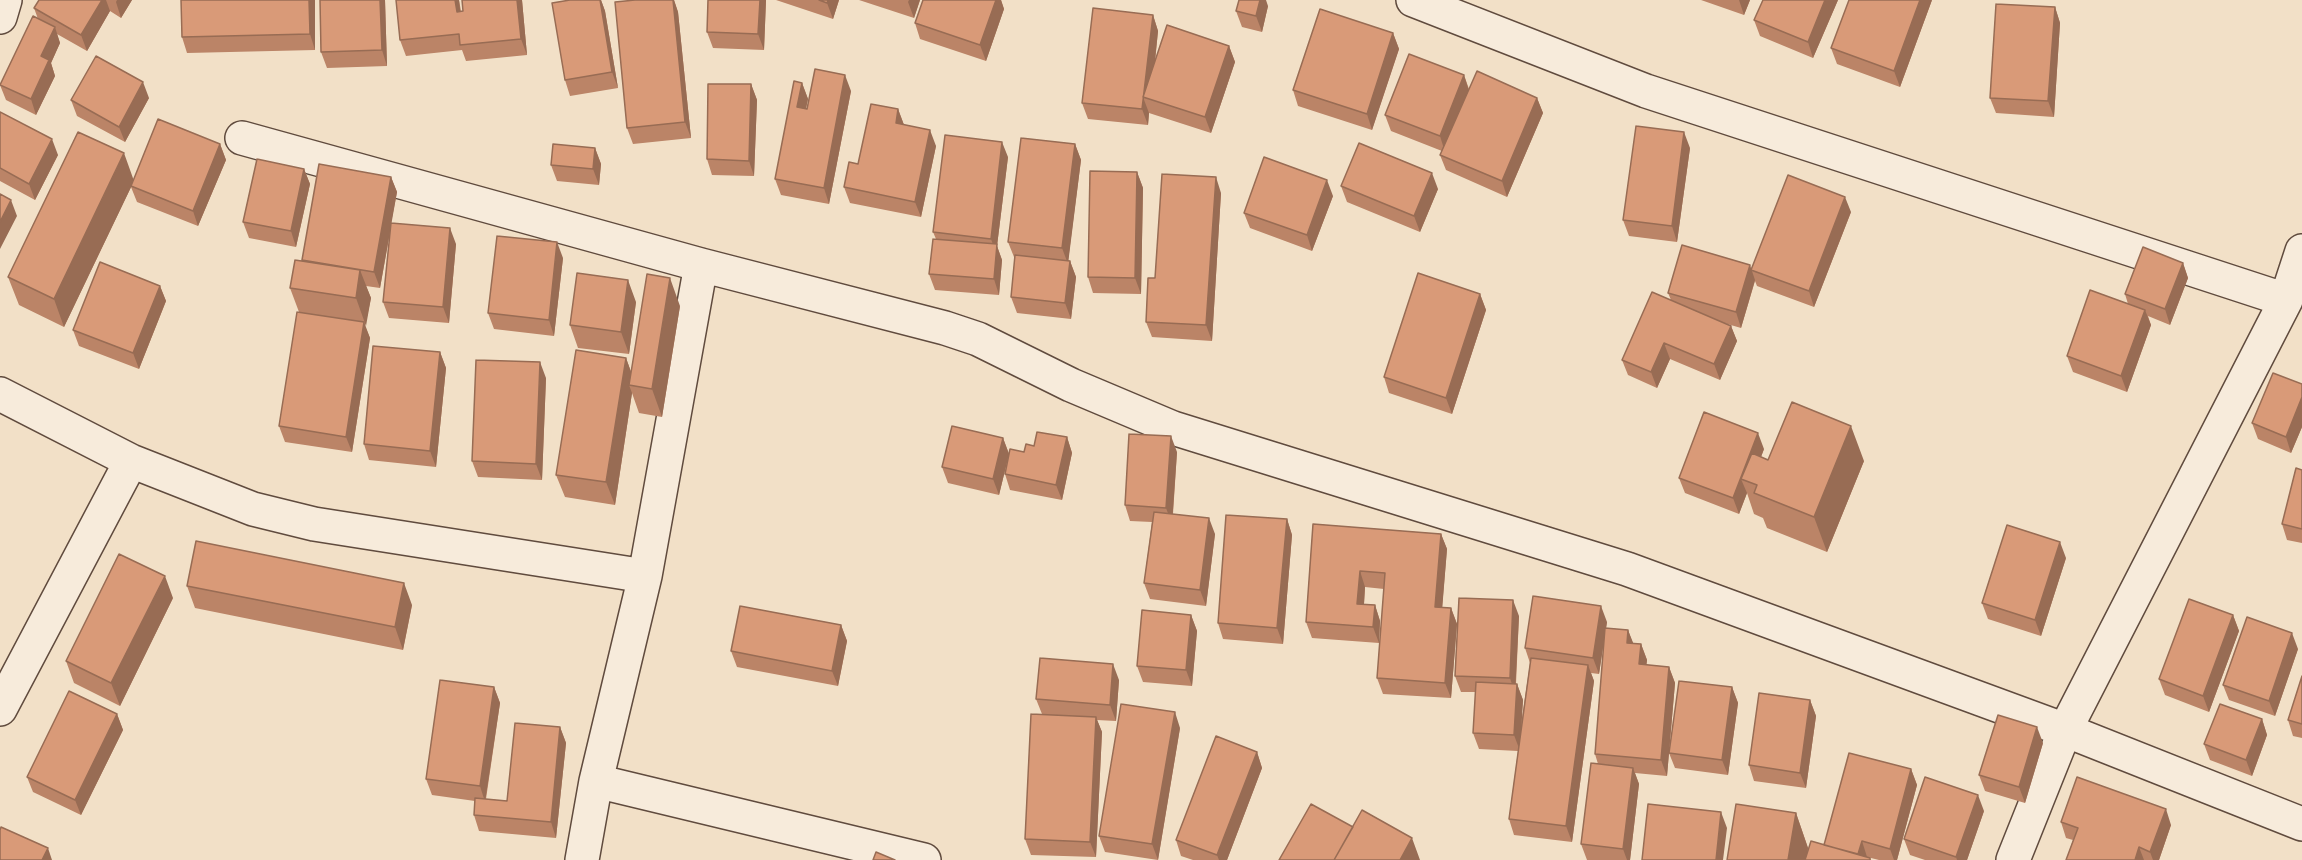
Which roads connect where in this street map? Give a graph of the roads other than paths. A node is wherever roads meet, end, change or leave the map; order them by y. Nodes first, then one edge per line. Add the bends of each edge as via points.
1 (5, 0) edge
2 (1413, 0) edge
3 (0, 17) edge
4 (242, 138) dead end
5 (2302, 251) edge
6 (701, 265) junction
7 (2286, 300) junction
8 (0, 394) edge
9 (131, 461) junction
10 (645, 576) junction
11 (0, 709) edge
12 (2065, 730) junction
13 (596, 781) junction
14 (2302, 825) edge
15 (582, 860) edge
16 (924, 860) edge
17 (2013, 860) edge

1 - 3 street
2 - 7 street via 1646,91
4 - 6 street
5 - 7 street
6 - 10 street
6 - 12 street via 956,331 1173,428 1627,569
7 - 12 street
8 - 9 street
9 - 10 street via 253,509 314,524
9 - 11 street
10 - 13 street
12 - 14 street
12 - 17 street
13 - 15 street
13 - 16 street

